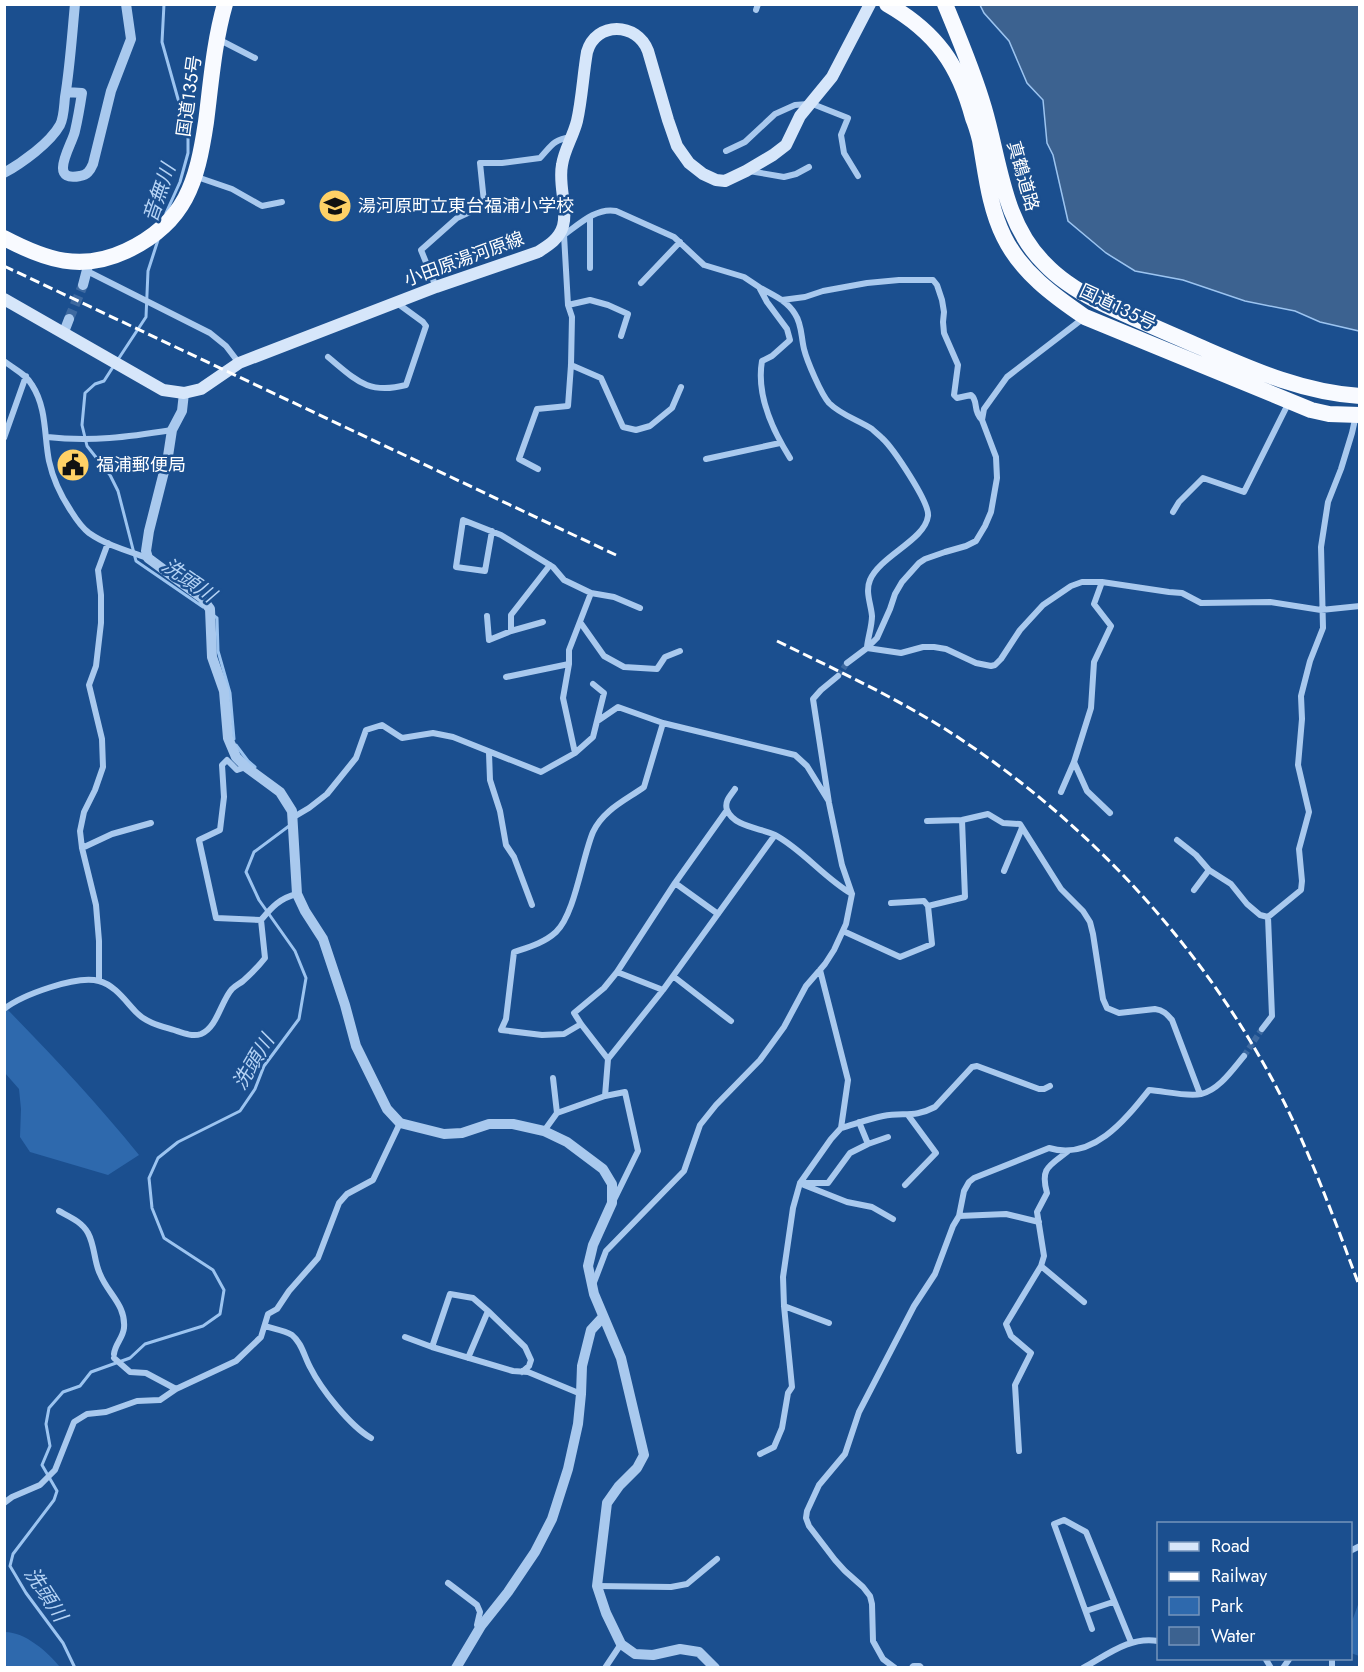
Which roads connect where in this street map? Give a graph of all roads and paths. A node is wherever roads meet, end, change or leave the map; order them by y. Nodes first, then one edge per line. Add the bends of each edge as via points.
1 (75, 4) edge
2 (126, 4) edge
3 (225, 4) edge
4 (870, 4) edge
5 (887, 4) edge
6 (945, 4) edge
7 (217, 38) junction
8 (255, 57) dead end
9 (66, 92) junction
10 (809, 104) junction
11 (572, 137) junction
12 (726, 151) dead end
13 (809, 167) dead end
14 (746, 171) junction
15 (4, 173) edge
16 (196, 176) junction
17 (858, 176) dead end
18 (282, 202) dead end
19 (590, 217) junction
20 (562, 234) junction
21 (4, 238) edge
22 (680, 242) junction
23 (88, 267) junction
24 (590, 267) dead end
25 (641, 283) dead end
26 (83, 285) tunnel mouth
27 (436, 287) junction
28 (759, 287) junction
29 (4, 299) edge
30 (782, 300) junction
31 (396, 303) junction
32 (568, 305) junction
33 (1085, 317) junction
34 (69, 319) tunnel mouth
35 (64, 332) junction
36 (621, 336) dead end
37 (328, 357) dead end
38 (4, 361) edge
39 (239, 363) junction
40 (571, 365) junction
41 (26, 376) junction
42 (681, 387) dead end
43 (184, 393) junction
44 (1355, 396) edge
45 (1289, 401) junction
46 (1358, 414) edge
47 (982, 420) junction
48 (172, 430) junction
49 (47, 437) junction
50 (4, 438) edge
51 (780, 443) junction
52 (790, 458) dead end
53 (706, 459) dead end
54 (538, 470) dead end
55 (1173, 512) dead end
56 (492, 531) junction
57 (108, 543) junction
58 (148, 558) junction
59 (550, 565) junction
60 (1102, 582) junction
61 (591, 593) junction
62 (1359, 606) edge
63 (640, 608) dead end
64 (1321, 610) junction
65 (487, 615) dead end
66 (543, 622) dead end
67 (579, 622) junction
68 (511, 631) junction
69 (867, 648) junction
70 (680, 651) dead end
71 (846, 663) tunnel mouth
72 (569, 664) junction
73 (837, 676) tunnel mouth
74 (506, 677) dead end
75 (592, 684) dead end
76 (598, 720) junction
77 (663, 723) junction
78 (489, 753) junction
79 (575, 753) junction
80 (1074, 762) junction
81 (246, 767) junction
82 (735, 789) dead end
83 (1061, 792) dead end
84 (829, 803) junction
85 (727, 810) junction
86 (1110, 813) dead end
87 (292, 818) junction
88 (962, 820) junction
89 (927, 821) dead end
90 (151, 823) dead end
91 (1022, 828) junction
92 (775, 835) junction
93 (1177, 840) dead end
94 (82, 848) junction
95 (1209, 870) junction
96 (1004, 871) dead end
97 (675, 883) junction
98 (1194, 890) dead end
99 (297, 894) junction
100 (852, 894) junction
101 (891, 903) dead end
102 (532, 905) dead end
103 (928, 906) junction
104 (718, 914) junction
105 (1268, 917) junction
106 (261, 920) junction
107 (843, 932) junction
108 (820, 970) junction
109 (617, 972) junction
110 (673, 976) junction
111 (99, 981) junction
112 (663, 990) junction
113 (4, 1009) edge
114 (731, 1021) dead end
115 (581, 1024) junction
116 (1262, 1029) tunnel mouth
117 (1244, 1056) tunnel mouth
118 (608, 1059) junction
119 (553, 1078) dead end
120 (1050, 1086) dead end
121 (1200, 1094) junction
122 (605, 1096) junction
123 (557, 1113) junction
124 (908, 1115) junction
125 (859, 1122) junction
126 (400, 1123) junction
127 (841, 1128) junction
128 (544, 1131) junction
129 (888, 1137) dead end
130 (867, 1144) junction
131 (1067, 1151) junction
132 (800, 1184) junction
133 (905, 1185) dead end
134 (612, 1203) junction
135 (59, 1211) dead end
136 (959, 1216) junction
137 (893, 1219) dead end
138 (1039, 1222) junction
139 (1041, 1266) junction
140 (593, 1286) junction
141 (1084, 1302) dead end
142 (784, 1306) junction
143 (488, 1311) junction
144 (603, 1317) junction
145 (830, 1323) dead end
146 (265, 1326) junction
147 (405, 1337) dead end
148 (432, 1347) junction
149 (468, 1358) junction
150 (522, 1372) junction
151 (176, 1389) junction
152 (581, 1394) junction
153 (371, 1438) dead end
154 (1019, 1451) dead end
155 (760, 1454) dead end
156 (4, 1503) edge
157 (717, 1559) dead end
158 (448, 1583) dead end
159 (597, 1586) junction
160 (1113, 1602) junction
161 (1086, 1611) junction
162 (480, 1626) junction
163 (1092, 1629) dead end
164 (1157, 1641) edge
165 (1131, 1642) junction
166 (621, 1644) junction
167 (456, 1668) edge
168 (605, 1668) edge
169 (715, 1668) edge
170 (895, 1668) edge
171 (914, 1668) edge
172 (919, 1668) edge
173 (1083, 1668) edge

1 - 9 street
2 - 9 street via 132,34 129,47 111,91 93,164 89,172 77,177 65,174 62,168 75,134 82,93
3 - 7 highway, 国道135号
4 - 10 main road via 832,77
5 - 33 highway, 国道135号 via 931,37 958,73 979,136 990,199 1009,245 1038,281
6 - 44 highway, 真鶴道路 via 984,108 1015,220 1032,250 1053,273 1097,301 1253,370 1306,388
7 - 8 street
7 - 16 highway, 国道135号
9 - 15 street via 62,118 55,131 24,162
10 - 12 street via 775,114 745,142
10 - 14 main road via 786,145
10 - 17 street via 848,118 842,135 844,153
11 - 14 main road via 589,48 601,33 624,29 638,35 646,45 674,139 685,158 716,180 728,180
11 - 20 main road via 562,165
11 - 27 street via 551,144 540,158 501,164 480,162 483,206 457,218 421,250
13 - 14 street via 784,177
16 - 18 street via 232,189 262,206
16 - 23 highway, 国道135号 via 181,206 153,235
19 - 20 street
19 - 22 street via 606,210 616,211
19 - 24 street
20 - 27 main road, 小田原湯河原線 via 538,252
20 - 32 street
21 - 23 highway, 国道135号 via 52,259
22 - 25 street
22 - 28 street via 704,266 744,277
23 - 26 street
23 - 39 street via 210,333
27 - 31 main road, 小田原湯河原線
28 - 30 street
28 - 51 street via 790,340 762,361 761,370 767,410
29 - 35 main road
30 - 47 street via 858,284 933,280 944,312 944,333 958,365 954,395 974,397 976,412
30 - 69 street via 795,313 804,351 826,400 883,438 927,507 924,525 871,578 868,591 872,616
31 - 37 street via 426,326 406,385 385,389 364,386
31 - 39 main road, 小田原湯河原線
32 - 36 street via 590,300 628,314
32 - 40 street via 572,317
33 - 45 highway, 国道135号
33 - 47 street via 1007,377 984,409
34 - 35 street
35 - 43 main road via 163,390
38 - 41 street
39 - 43 main road, 小田原湯河原線 via 201,389
40 - 42 street via 601,378 623,427 636,430 650,426 672,408
40 - 54 street via 568,406 537,409 519,459
41 - 49 street via 41,404
41 - 50 street
43 - 48 street via 182,411
45 - 46 highway, 国道135号 via 1329,414
45 - 55 street via 1244,492 1203,478
46 - 64 street via 1328,502 1321,547
47 - 69 street via 994,448 997,468 991,512 985,526 976,541 925,559 913,569 895,594 877,638
48 - 49 street via 119,438
48 - 58 street via 148,531
49 - 57 street via 55,481 68,507 80,525
51 - 52 street
51 - 53 street
56 - 56 street via 463,520 456,567 484,571
56 - 59 street
57 - 58 street
57 - 94 street via 98,570 101,623 96,666 89,685 102,739 103,767 84,812
58 - 81 street via 202,598 210,609 212,657 224,692 228,738 236,757
59 - 61 street via 564,580
59 - 68 street via 511,615
60 - 64 street via 1182,593 1201,603 1270,602
60 - 69 street via 1071,586 1043,605 1001,659 991,666 934,647 901,653
60 - 80 street via 1094,604 1111,626 1094,662 1091,708
61 - 63 street
61 - 67 street
62 - 64 street
64 - 105 street via 1323,628 1301,696 1298,765 1309,812 1299,849 1301,890
65 - 68 street via 489,640
66 - 68 street
67 - 70 street via 604,656 624,667 657,669 665,657
67 - 72 street via 569,650
69 - 71 street
72 - 74 street
72 - 79 street via 563,698
73 - 84 street via 813,699
75 - 76 street via 604,693
76 - 77 street via 618,707
76 - 79 street via 593,737
77 - 84 street via 795,755 807,766
77 - 115 street via 644,787 614,807 593,832 567,914 557,931 514,952 506,1019 501,1030 564,1034
78 - 79 street via 541,772
78 - 87 street via 433,733 402,738 382,725 366,730 356,758 327,794
78 - 102 street via 490,780 506,844
80 - 83 street
80 - 86 street via 1087,790
81 - 87 street via 280,792
81 - 106 street via 237,771 226,760 222,765 220,830 199,840 216,918
82 - 85 street via 727,800
84 - 100 street
85 - 92 street via 737,821
85 - 97 street
87 - 99 street
88 - 89 street
88 - 91 street via 988,814
88 - 103 street via 965,897
90 - 94 street
91 - 96 street
91 - 121 street via 1061,889 1090,922 1107,1008 1119,1013 1160,1009 1168,1014
92 - 100 street
92 - 104 street
93 - 95 street
94 - 111 street via 96,905
95 - 98 street
95 - 105 street via 1231,884 1260,915
97 - 104 street
97 - 109 street
99 - 106 street via 274,904
99 - 126 street via 323,939 356,1046 387,1109
100 - 107 street
101 - 103 street via 924,901
103 - 107 street via 932,944 900,957
104 - 110 street
105 - 116 street via 1272,1016
106 - 111 street via 265,958 232,989 209,1029 201,1034 189,1035 153,1023
107 - 108 street
108 - 127 street via 848,1080
108 - 140 street via 760,1060 700,1125 684,1171 606,1251
109 - 112 street
109 - 115 street via 574,1013
110 - 112 street
110 - 114 street
111 - 113 street via 45,988
112 - 118 street
115 - 118 street
117 - 121 street via 1219,1083
118 - 122 street
119 - 123 street
120 - 124 street via 1039,1089 972,1067 935,1107 922,1114
121 - 131 street via 1149,1090 1106,1136
122 - 123 street
122 - 134 street via 625,1092 638,1150
123 - 128 street
124 - 125 street
124 - 133 street via 936,1153
125 - 127 street
125 - 130 street
126 - 128 street via 444,1134 489,1124 513,1124
126 - 146 street via 373,1180 339,1203 318,1258 277,1309 268,1314
127 - 132 street
128 - 134 street via 567,1142 603,1169 612,1184
129 - 130 street
130 - 132 street via 850,1153 828,1183
131 - 136 street via 1049,1148 974,1178 964,1191
131 - 138 street via 1047,1168 1043,1180 1047,1193 1037,1212
132 - 137 street
132 - 142 street via 783,1277
134 - 140 street via 588,1266
135 - 151 street via 79,1222 88,1234 99,1273 122,1307 124,1328 114,1356 130,1372 146,1373
136 - 138 street via 1006,1214
136 - 170 street via 935,1274 859,1412 844,1454 819,1485 806,1518 835,1560 870,1596 873,1641 883,1659
138 - 139 street via 1044,1256
139 - 141 street
139 - 154 street via 1006,1324 1011,1336 1031,1353 1015,1385
140 - 144 street
142 - 145 street
142 - 155 street via 792,1387 774,1447
143 - 148 street via 473,1298 450,1293
143 - 149 street
143 - 150 street via 525,1347 531,1360
144 - 152 street via 591,1330 582,1366
144 - 159 street via 621,1358 644,1455 607,1503
146 - 151 street via 261,1338 236,1360
146 - 153 street via 293,1336 317,1380 346,1416
147 - 148 street
148 - 149 street
149 - 150 street
150 - 152 street
151 - 156 street via 160,1400 137,1401 87,1414 74,1422 55,1470 40,1485
152 - 162 street via 568,1469 552,1519 535,1552
157 - 159 street via 687,1584
158 - 162 street via 477,1605
159 - 166 street
160 - 161 street
160 - 161 street via 1086,1532 1064,1520 1054,1524
160 - 165 street
161 - 163 street
162 - 167 street
164 - 165 street
165 - 173 street
166 - 168 street
166 - 169 street via 635,1654 680,1649 699,1653
171 - 172 street

